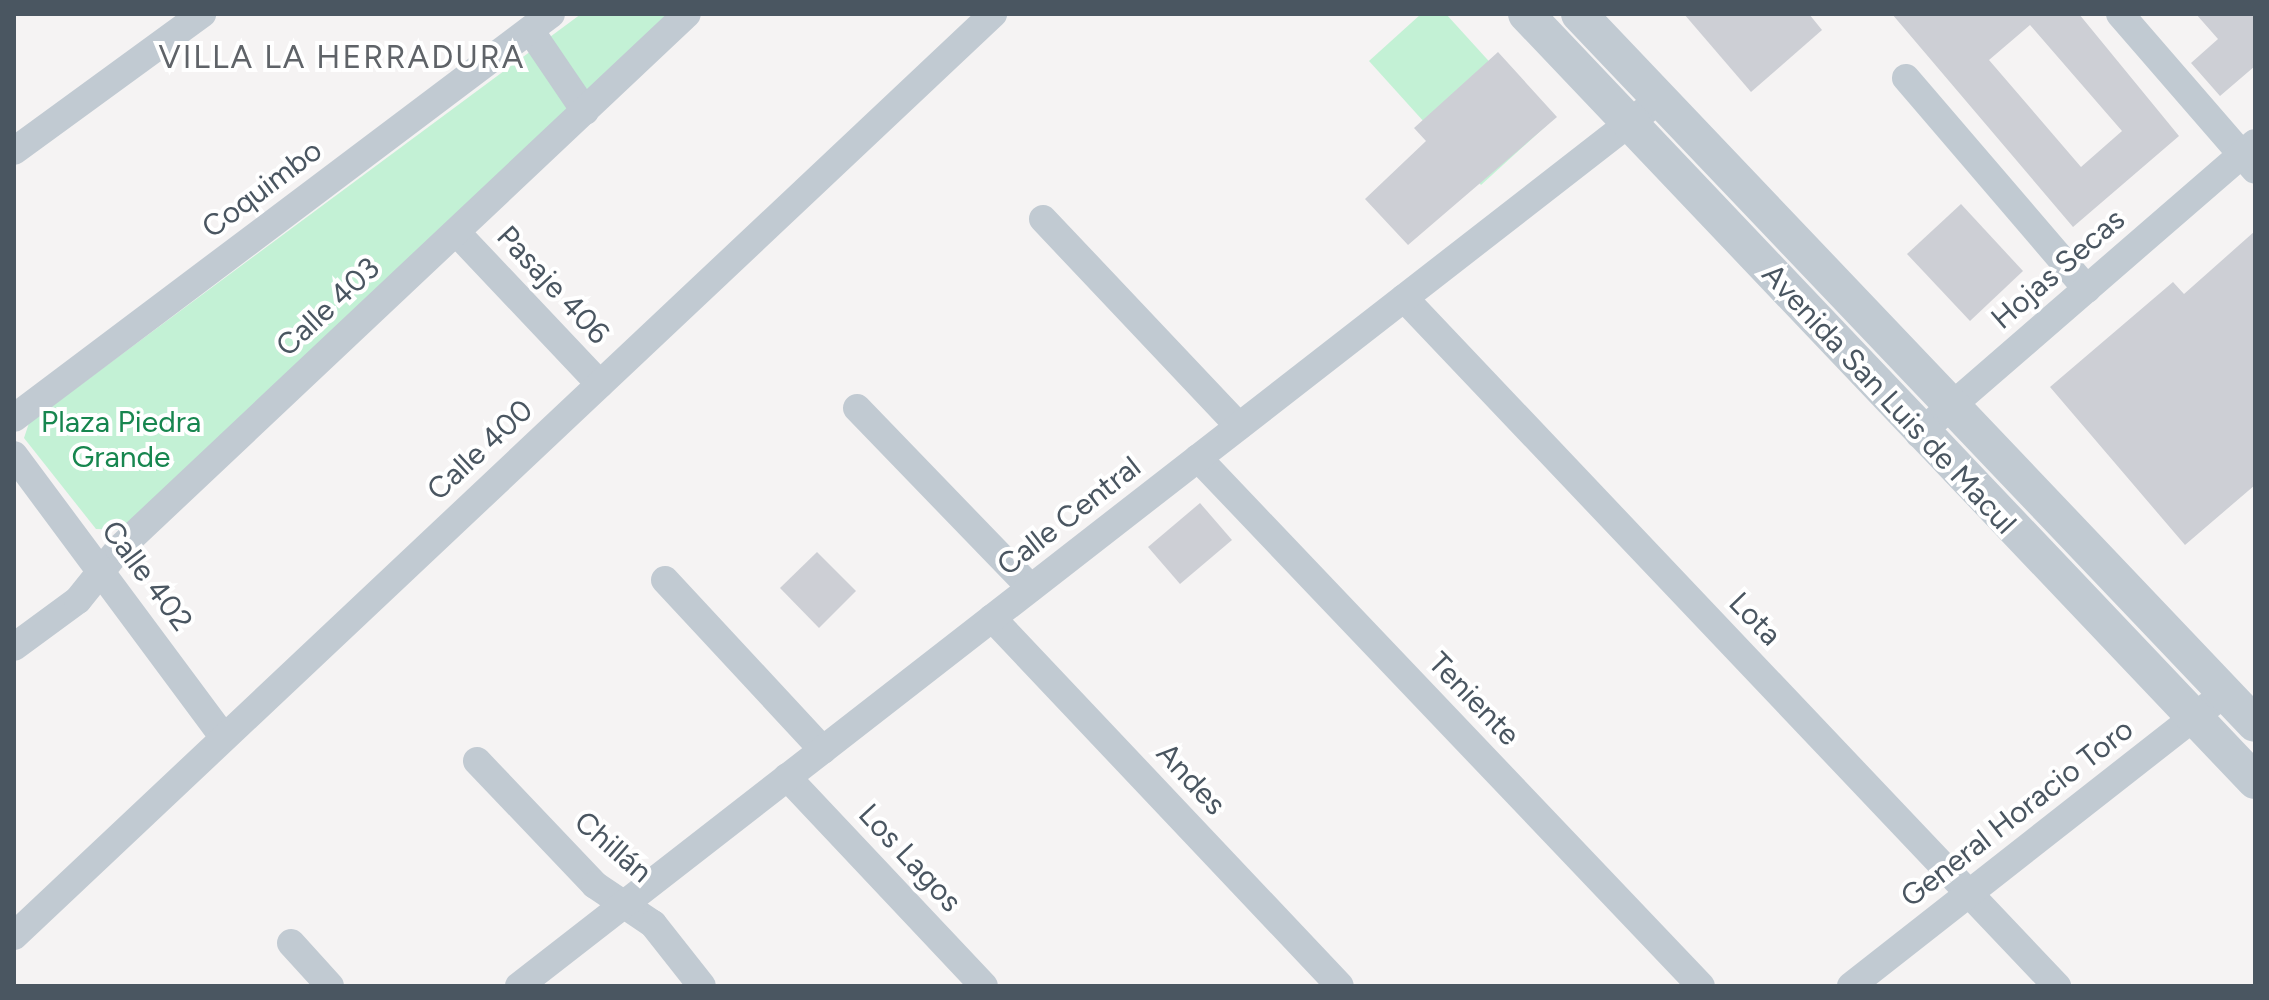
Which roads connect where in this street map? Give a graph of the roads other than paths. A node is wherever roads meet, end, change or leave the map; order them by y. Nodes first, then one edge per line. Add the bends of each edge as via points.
1 (202, 14) edge
2 (687, 14) edge
3 (993, 14) edge
4 (1526, 14) edge
5 (1579, 14) edge
6 (2120, 14) edge
7 (540, 22) edge
8 (1906, 78) dead end
9 (1660, 99) junction
10 (585, 111) junction
11 (1630, 123) junction
12 (14, 151) edge
13 (2251, 156) edge
14 (1043, 219) dead end
15 (457, 233) junction
16 (2087, 289) junction
17 (1404, 298) junction
18 (600, 384) junction
19 (1954, 405) junction
20 (857, 408) dead end
21 (14, 418) edge
22 (1239, 426) junction
23 (1919, 434) junction
24 (14, 455) edge
25 (1198, 458) junction
26 (103, 574) junction
27 (665, 580) dead end
28 (1031, 588) junction
29 (992, 618) junction
30 (14, 647) edge
31 (2225, 693) junction
32 (2194, 717) junction
33 (2255, 724) edge
34 (224, 738) junction
35 (823, 750) junction
36 (477, 761) dead end
37 (787, 777) junction
38 (2255, 781) edge
39 (1969, 893) junction
40 (624, 904) junction
41 (14, 936) edge
42 (291, 943) dead end
43 (330, 986) edge
44 (519, 986) edge
45 (702, 986) edge
46 (984, 986) edge
47 (1340, 986) edge
48 (1701, 986) edge
49 (1851, 986) edge
50 (2057, 986) edge

1 - 12 street
2 - 10 street, Calle 403
3 - 18 street, Calle 400
4 - 11 street, Avenida San Luis de Macul
5 - 9 street, Avenida San Luis de Macul
6 - 13 street, Hojas Secas
7 - 10 street
7 - 21 street, Coquimbo
8 - 16 street
9 - 11 street, Calle Central
9 - 19 street, Avenida San Luis de Macul
10 - 15 street, Calle 403
11 - 17 street, Calle Central
11 - 23 street, Avenida San Luis de Macul
13 - 16 street, Hojas Secas
14 - 22 street
15 - 18 street, Pasaje 406
15 - 26 street, Calle 403 via 119,549
16 - 19 street, Hojas Secas
17 - 22 street, Calle Central
17 - 39 street, Lota
18 - 34 street, Calle 400
19 - 23 street, Hojas Secas
19 - 31 street, Avenida San Luis de Macul
20 - 28 street
22 - 25 street, Calle Central
23 - 32 street, Avenida San Luis de Macul
24 - 26 street, Calle 402
25 - 28 street, Calle Central
25 - 48 street, Teniente
26 - 30 street, Calle 403
26 - 34 street, Calle 402
27 - 35 street
28 - 29 street, Calle Central
29 - 35 street, Calle Central
29 - 47 street, Andes
31 - 32 street, General Horacio Toro
31 - 33 street, Avenida San Luis de Macul
32 - 38 street, Avenida San Luis de Macul
32 - 39 street, General Horacio Toro
34 - 41 street, Calle 400
35 - 37 street, Calle Central
36 - 40 street, Chillán via 595,885
37 - 40 street, Calle Central
37 - 46 street, Los Lagos
39 - 49 street, General Horacio Toro
39 - 50 street, Lota
40 - 44 street, Calle Central
40 - 45 street, Chillán via 653,924
42 - 43 street

